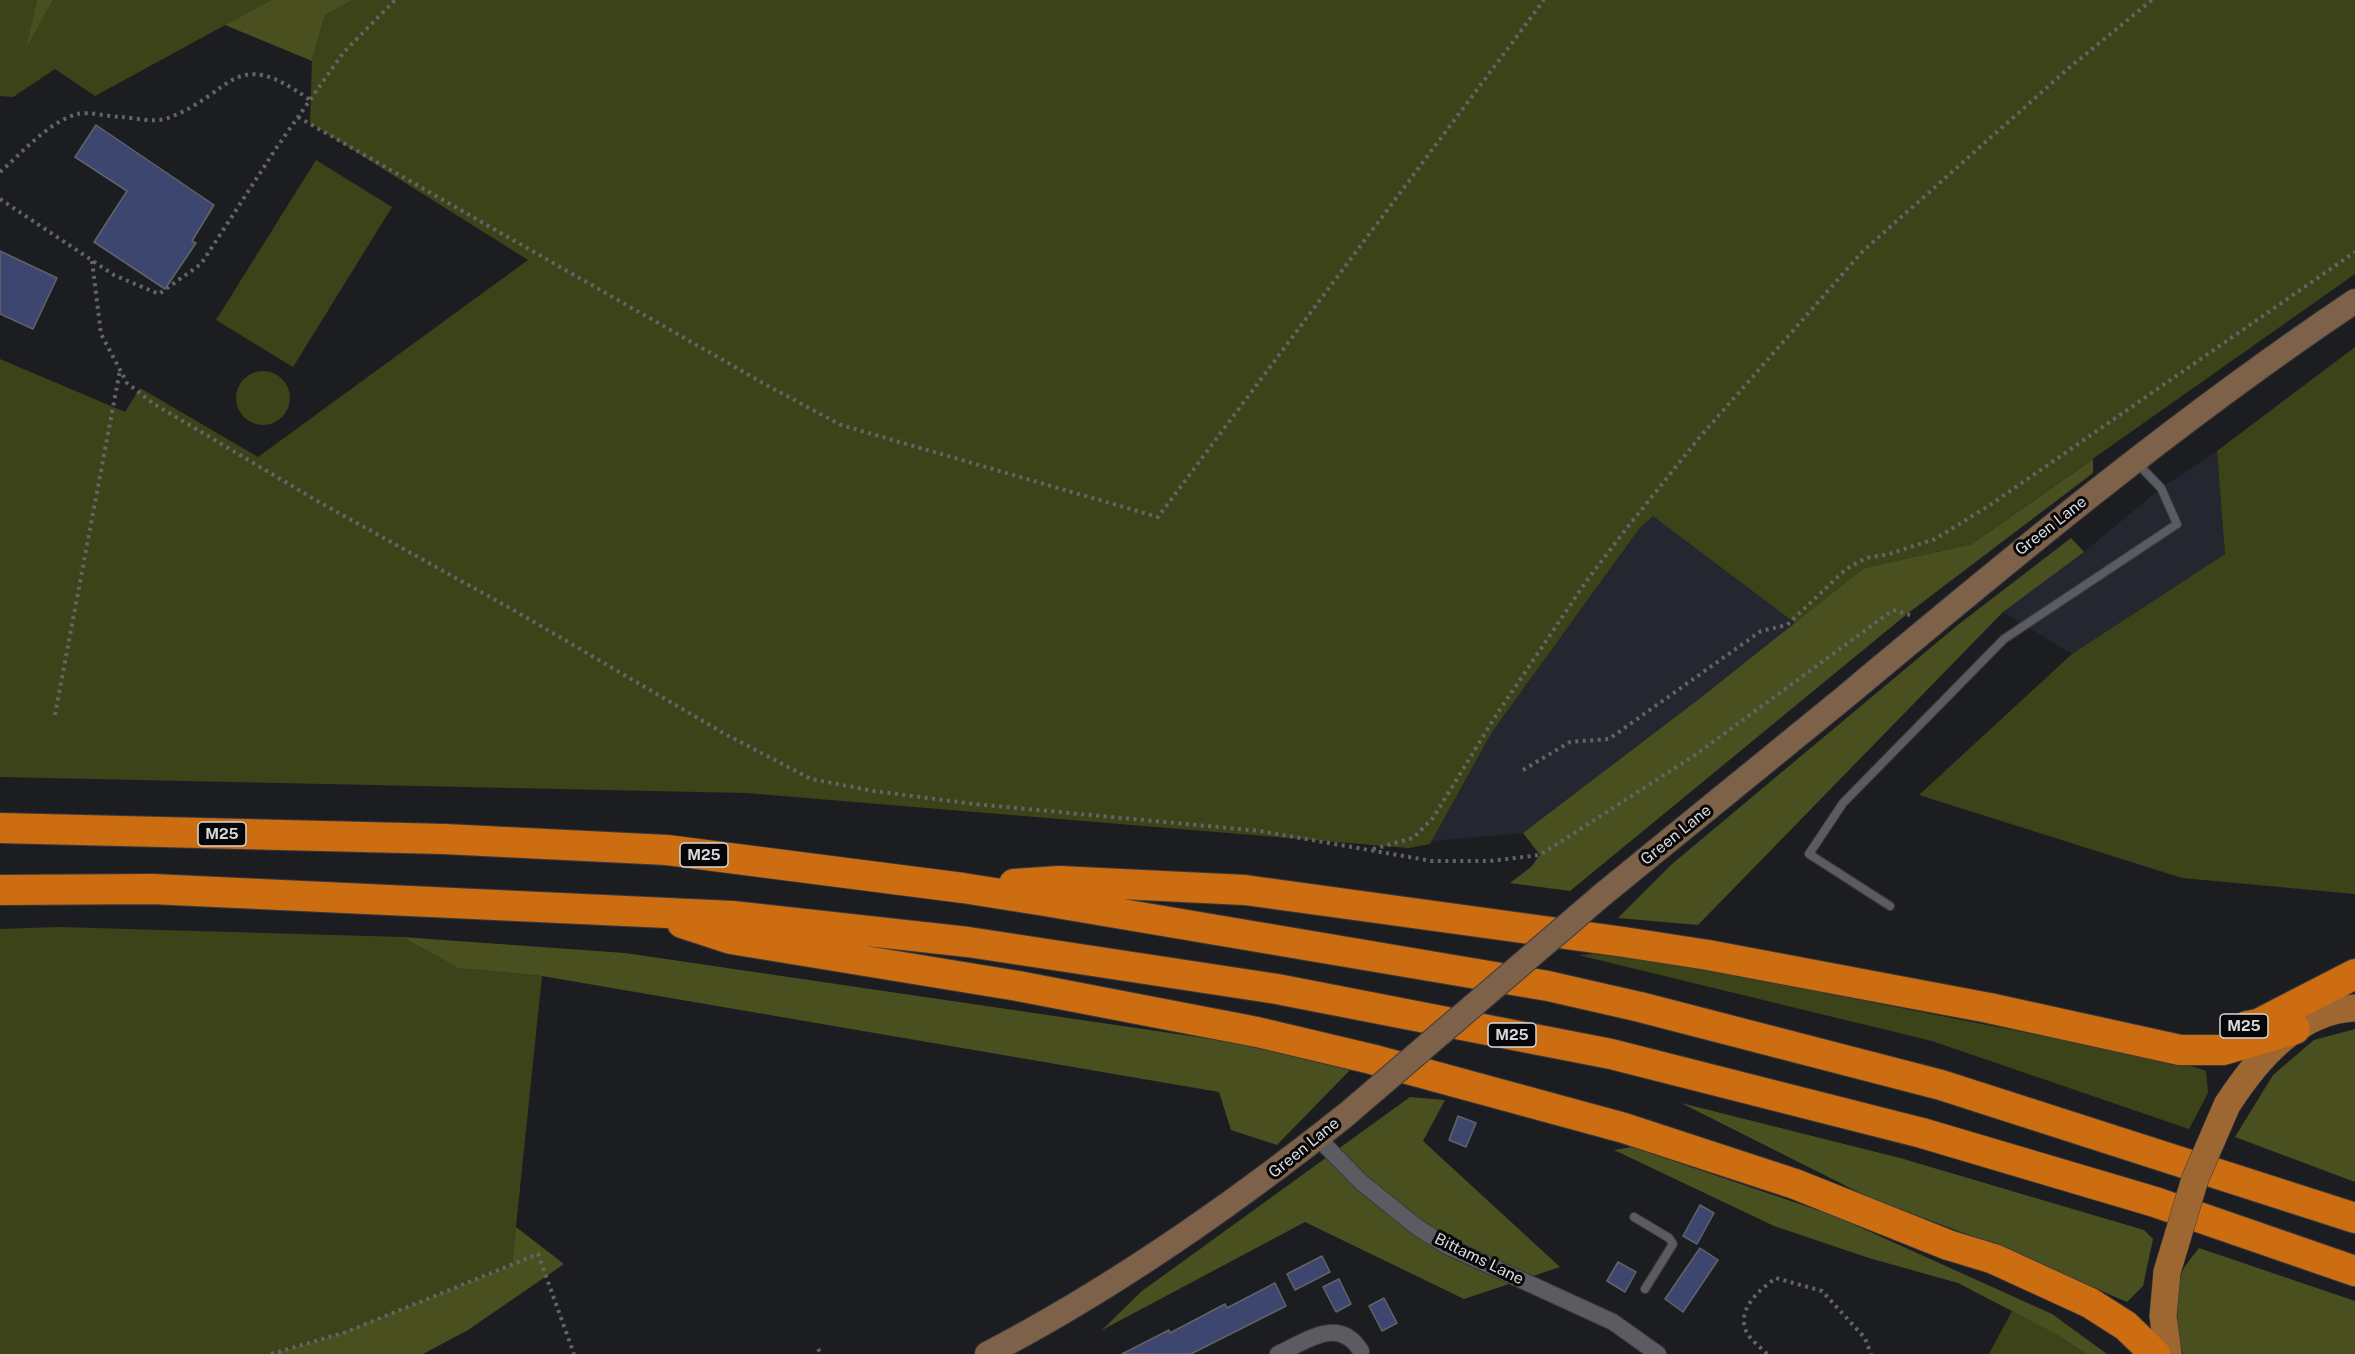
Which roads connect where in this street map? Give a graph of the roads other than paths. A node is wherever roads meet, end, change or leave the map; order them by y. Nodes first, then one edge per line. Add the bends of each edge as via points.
1 (2355, 301) edge
2 (2134, 460) junction
3 (0, 828) edge
4 (963, 888) junction
5 (0, 890) edge
6 (1890, 906) dead end
7 (645, 911) junction
8 (2355, 974) edge
9 (2350, 1005) edge
10 (2295, 1029) junction
11 (2122, 1035) junction
12 (1318, 1138) junction
13 (1634, 1217) dead end
14 (2355, 1218) edge
15 (1948, 1245) junction
16 (2355, 1271) edge
17 (1645, 1289) dead end
18 (1361, 1351) dead end
19 (987, 1354) edge
20 (1280, 1354) edge
21 (1658, 1354) edge
22 (2128, 1354) edge
23 (2156, 1354) edge
24 (2168, 1354) edge

1 - 2 street, Green Lane
2 - 6 lane via 2162,488 2177,524 2004,639 1843,803 1809,854
2 - 12 street, Green Lane, bridge via 1602,895
3 - 4 highway, M25 via 444,839 667,850
4 - 11 highway, M25 via 1059,881 1245,890 1708,955
4 - 14 highway, M25 via 1583,994 1941,1085
5 - 7 highway, M25 via 152,889
7 - 15 highway, M25 via 731,939 1029,988 1257,1032 1371,1059 1624,1128 1795,1184
7 - 16 highway, M25 via 732,916 968,942 1277,989 1611,1054 1955,1142 2155,1202
8 - 11 highway, M25 via 2258,1023 2167,1037
9 - 10 main road
10 - 11 highway, M25 via 2223,1050 2180,1050
10 - 24 main road, bridge via 2260,1057 2227,1105 2195,1179 2167,1272 2163,1316
12 - 19 street, Green Lane via 1205,1223
12 - 21 street, Bittams Lane via 1361,1182 1444,1245 1613,1322
13 - 17 lane via 1673,1244
15 - 22 highway, M25 via 2093,1326
15 - 23 highway, M25 via 1994,1259 2090,1303 2126,1326
18 - 20 street via 1354,1340 1335,1331

